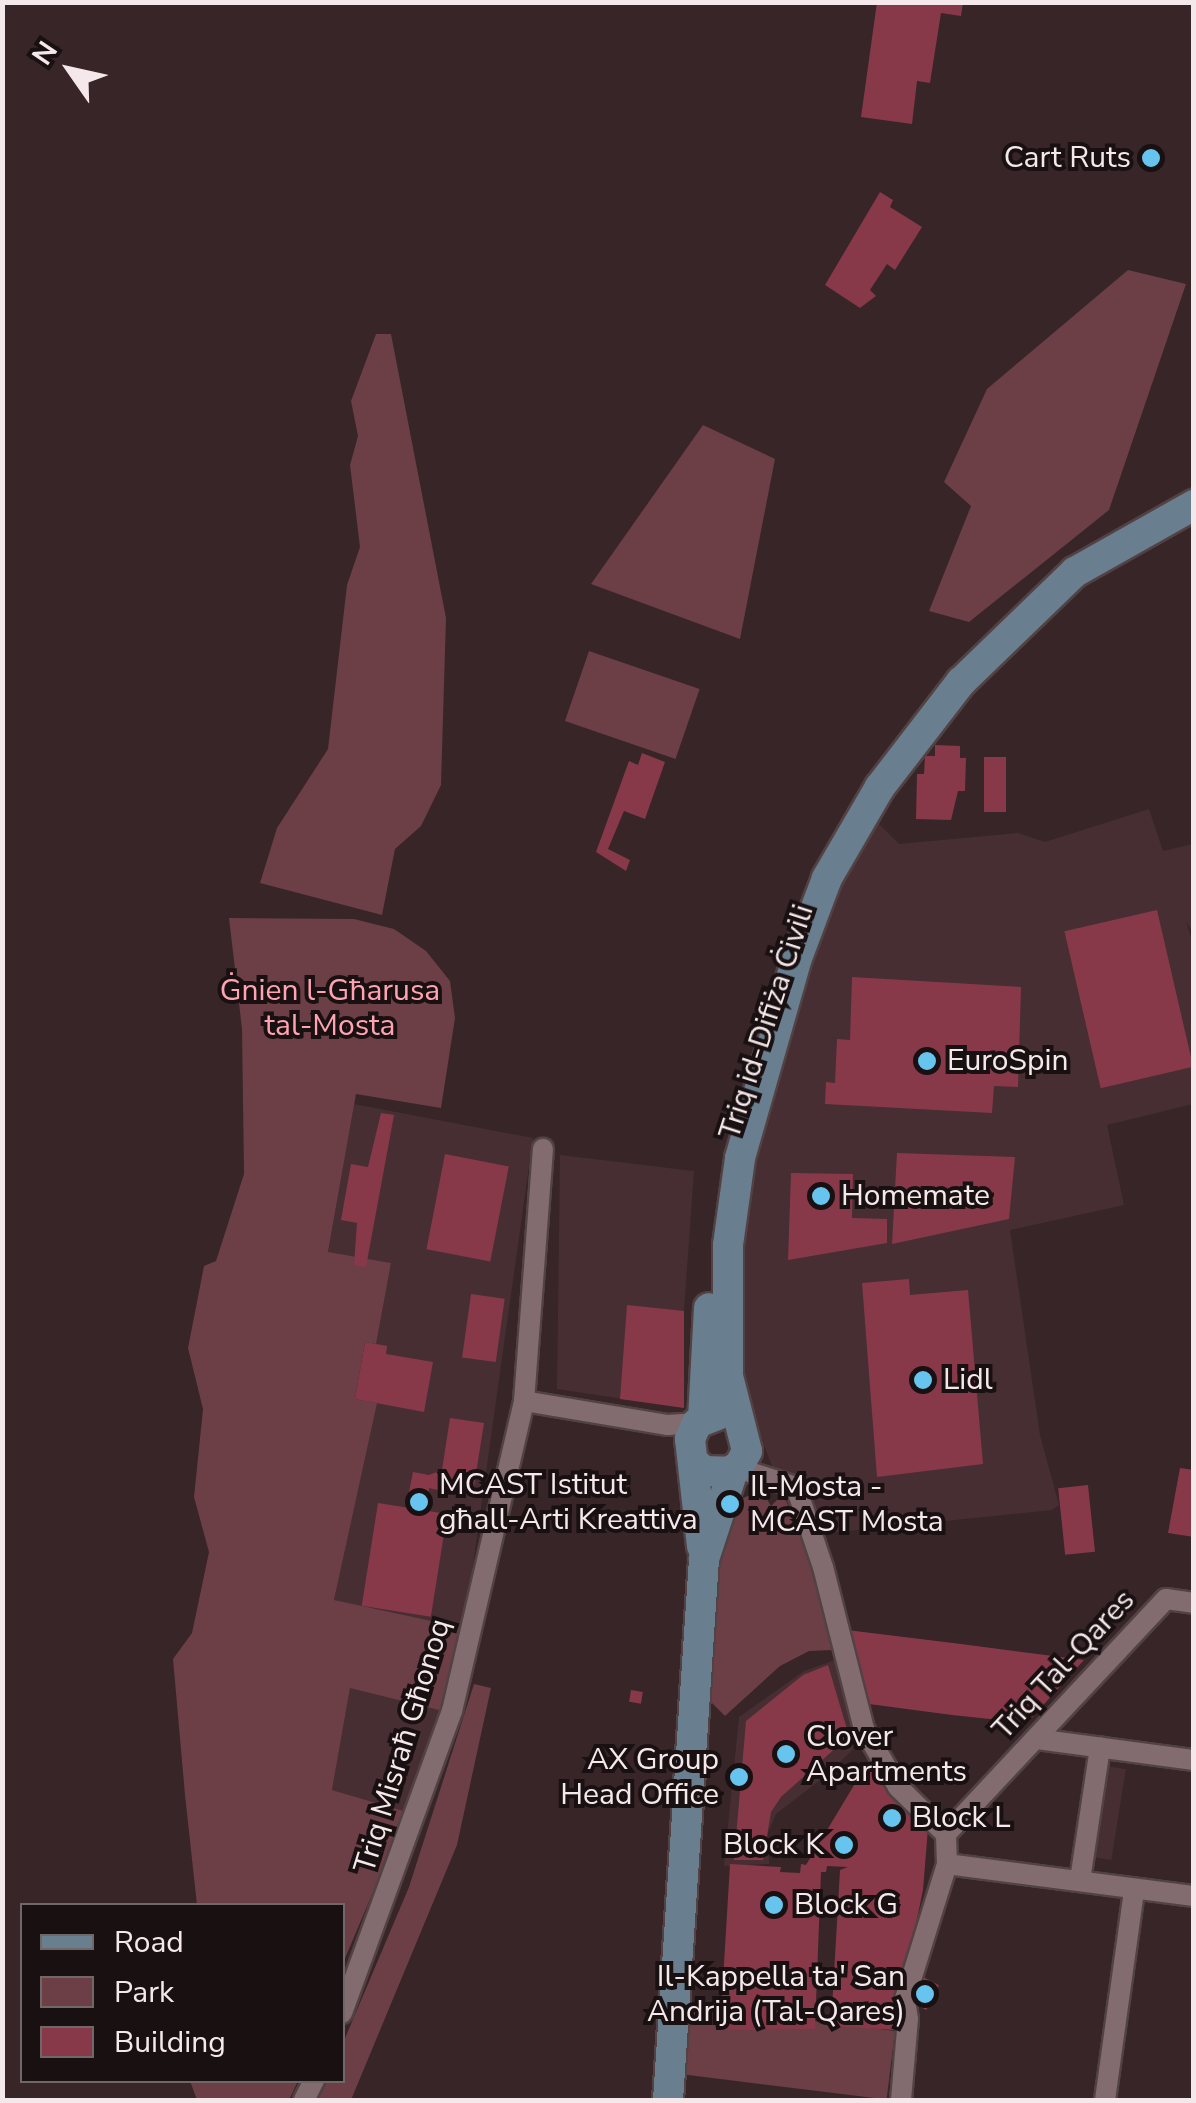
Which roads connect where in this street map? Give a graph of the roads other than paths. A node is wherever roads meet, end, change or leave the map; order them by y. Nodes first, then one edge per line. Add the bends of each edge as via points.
1 (1194, 488) edge
2 (1194, 505) edge
3 (543, 1149) dead end
4 (524, 1401) junction
5 (691, 1436) junction
6 (739, 1453) junction
7 (704, 1559) junction
8 (1194, 1603) edge
9 (1036, 1739) junction
10 (1100, 1748) junction
11 (1194, 1760) edge
12 (946, 1834) junction
13 (947, 1864) junction
14 (1080, 1880) junction
15 (1134, 1890) junction
16 (1194, 1896) edge
17 (345, 2004) edge
18 (668, 2100) edge
19 (901, 2100) edge
20 (1104, 2100) edge

1 - 5 main road, Triq id-Difiża Ċivili via 1064,565 952,676 899,743 816,872 758,1028 725,1154
2 - 6 main road, Triq id-Difiża Ċivili via 1075,572 961,682 880,787 827,878 796,958 740,1158 728,1245 728,1376
3 - 4 street, Triq Misraħ Għonoq
4 - 5 street
4 - 17 street, Triq Misraħ Għonoq via 452,1712
5 - 6 main road via 716,1474
5 - 6 main road via 715,1415
5 - 7 main road, Triq id-Difiża Ċivili
6 - 7 main road, Triq id-Difiża Ċivili
6 - 12 street via 792,1485 823,1567 864,1729 898,1787
7 - 18 main road, Triq id-Difiża Ċivili
8 - 9 street, Triq Tal-Qares via 1166,1599
9 - 10 street
9 - 12 street, Triq Tal-Qares
10 - 11 street
10 - 14 street
12 - 13 street
13 - 14 street
13 - 19 street via 905,1999
14 - 15 street
15 - 16 street
15 - 20 street

